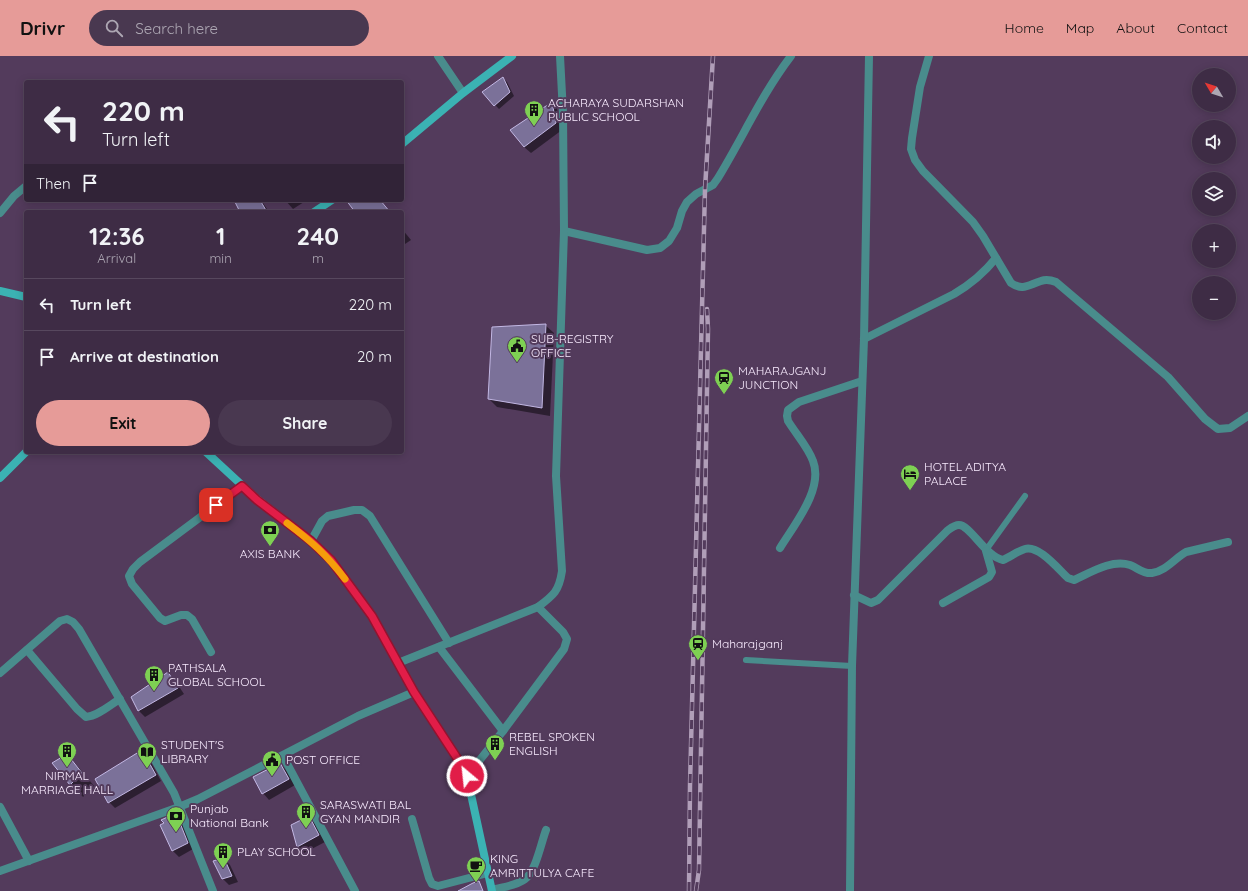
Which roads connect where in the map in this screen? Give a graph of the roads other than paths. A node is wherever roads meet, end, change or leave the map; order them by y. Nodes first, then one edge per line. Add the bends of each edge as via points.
1 (438, 56) edge
2 (512, 56) edge
3 (560, 56) edge
4 (791, 56) edge
5 (869, 56) edge
6 (929, 56) edge
7 (463, 93) junction
8 (404, 142) edge
9 (24, 188) edge
10 (329, 202) edge
11 (317, 210) edge
12 (0, 213) edge
13 (564, 231) junction
14 (996, 258) junction
15 (0, 291) edge
16 (24, 297) edge
17 (864, 339) junction
18 (862, 381) junction
19 (1248, 416) edge
20 (24, 454) edge
21 (208, 454) edge
22 (0, 478) edge
23 (242, 486) junction
24 (1025, 496) dead end
25 (311, 541) junction
26 (1228, 542) dead end
27 (780, 548) dead end
28 (986, 550) junction
29 (854, 595) junction
30 (942, 603) dead end
31 (538, 607) junction
32 (449, 643) junction
33 (439, 647) junction
34 (27, 650) junction
35 (211, 652) dead end
36 (746, 660) dead end
37 (398, 663) junction
38 (852, 666) junction
39 (0, 673) edge
40 (414, 692) junction
41 (120, 699) junction
42 (503, 731) junction
43 (283, 756) junction
44 (467, 776) junction
45 (0, 807) edge
46 (180, 807) junction
47 (412, 819) dead end
48 (546, 830) dead end
49 (29, 860) junction
50 (0, 871) edge
51 (488, 873) junction
52 (213, 891) edge
53 (355, 891) edge
54 (492, 891) edge
55 (850, 891) edge

1 - 7 street
2 - 7 street
3 - 13 street via 564,113
4 - 13 street via 761,100 718,178 713,185 687,202 677,228 669,241 660,248 647,250
5 - 17 street
6 - 14 street via 920,87 911,149 923,171 973,222
7 - 8 street
9 - 12 street
10 - 11 street
13 - 31 street via 556,476 562,571 560,586
14 - 17 street via 987,269 954,294
14 - 19 street via 1011,283 1017,287 1049,280 1065,288 1168,377 1205,419 1218,429 1230,428
15 - 16 street
17 - 18 street
18 - 27 street via 799,402 788,410 788,421 813,461 815,480 807,503
18 - 29 street
20 - 22 street
21 - 23 street
23 - 25 street
23 - 35 street via 140,562 129,576 132,584 160,618 165,621 187,615 192,619
24 - 28 lane
25 - 32 street via 328,516 362,510 370,516
25 - 37 street via 331,560 362,601
26 - 28 street via 1186,552 1154,573 1147,574 1129,565 1119,564 1074,580 1068,578 1037,550 1024,549 1003,560
28 - 29 street via 965,527 953,526 878,600 872,603
28 - 30 street via 992,572 989,577
29 - 38 street
31 - 32 street
31 - 42 street via 567,639 564,649
32 - 33 street
33 - 37 street
33 - 42 street
34 - 39 street
34 - 41 street via 77,709 86,716 96,714
34 - 41 street via 60,621 67,619 79,630
36 - 38 lane
37 - 40 street
38 - 55 street
40 - 43 street via 358,716
40 - 44 street
41 - 46 street
42 - 44 street
43 - 46 street
43 - 53 street
44 - 51 street
45 - 49 street
46 - 49 street
46 - 52 street
47 - 51 street via 432,884 438,886
48 - 54 street via 529,876 518,883
49 - 50 street
51 - 54 street

